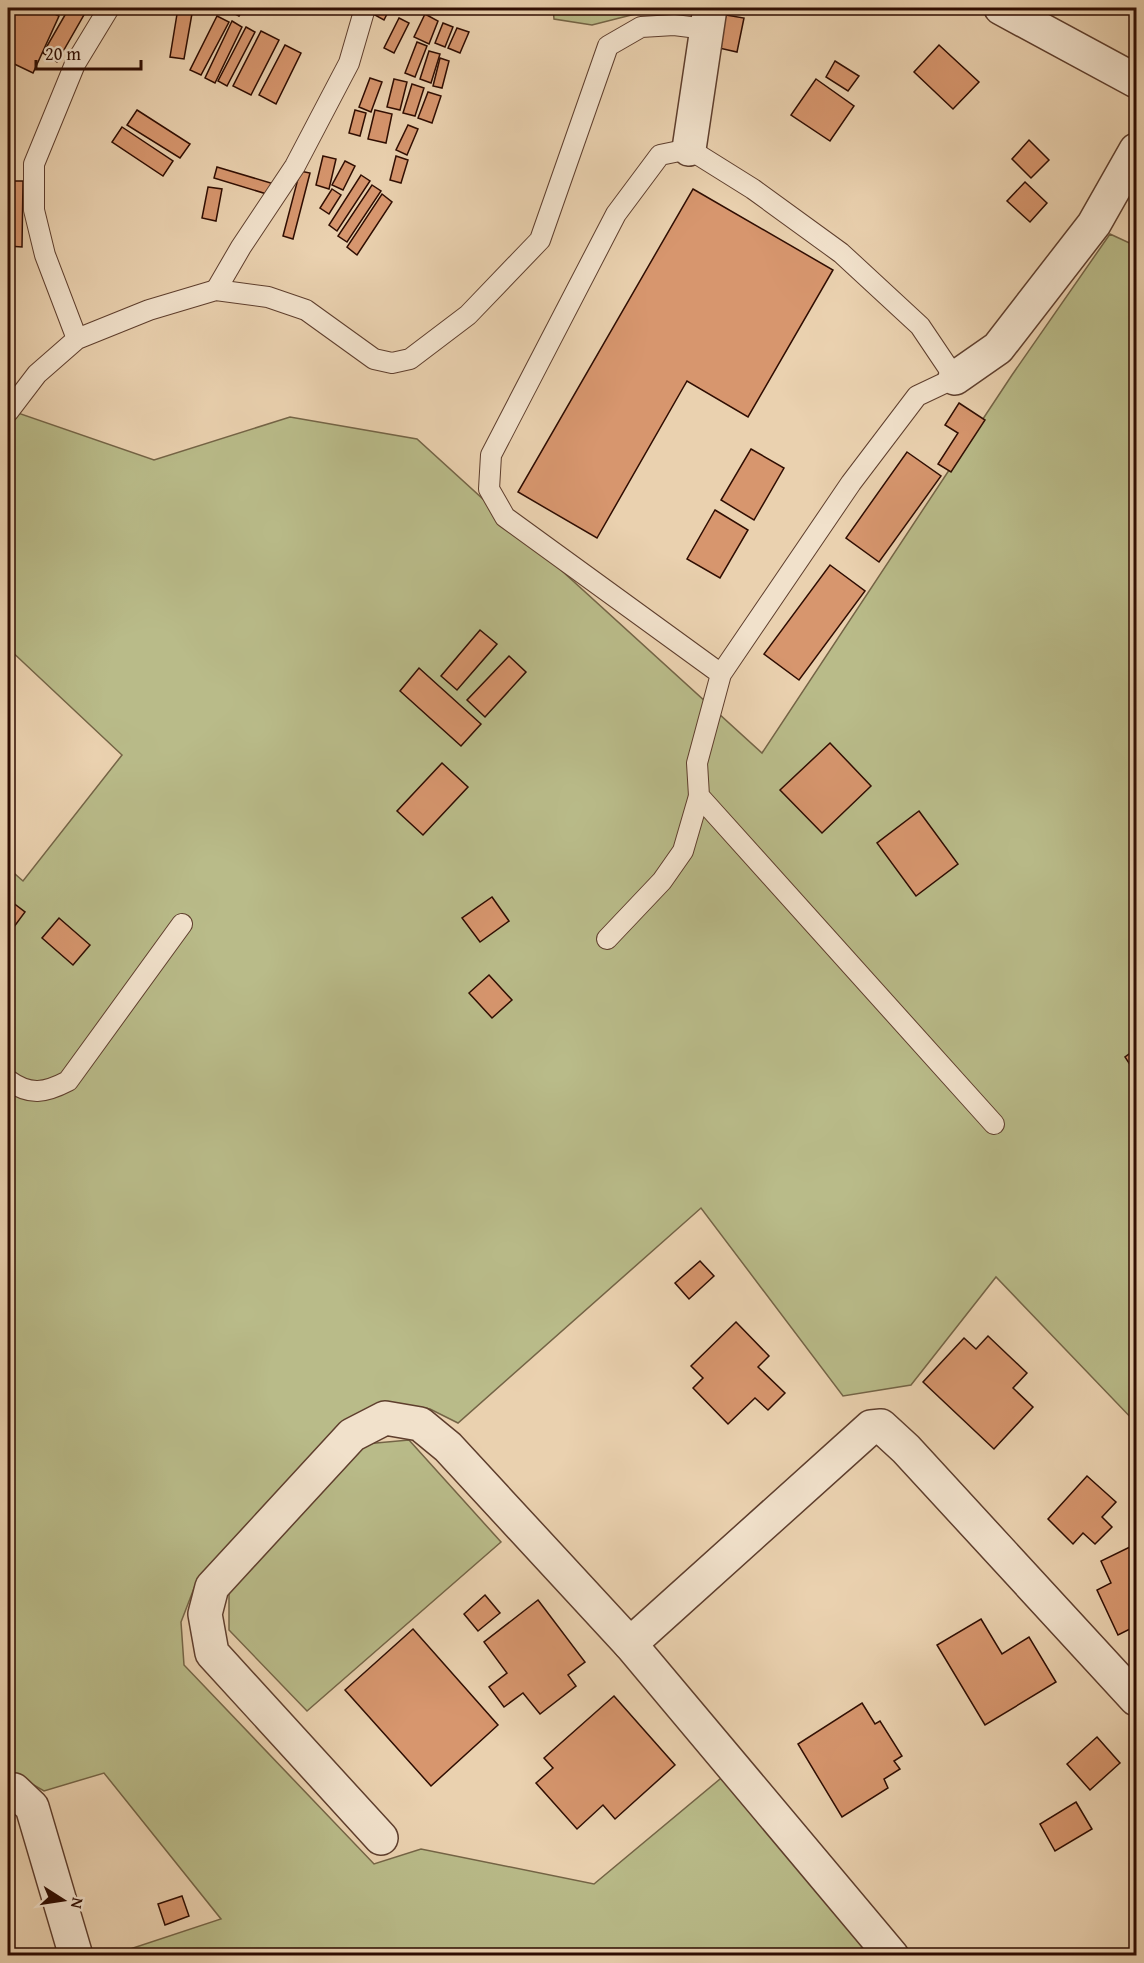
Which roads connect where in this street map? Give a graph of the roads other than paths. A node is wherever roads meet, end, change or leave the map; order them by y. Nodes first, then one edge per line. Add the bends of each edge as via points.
1 (110, 8) edge
2 (365, 8) edge
3 (1001, 8) edge
4 (708, 18) edge
5 (1137, 81) edge
6 (689, 149) junction
7 (1137, 150) edge
8 (216, 290) junction
9 (77, 339) junction
10 (955, 378) junction
11 (8, 411) edge
12 (721, 674) junction
13 (699, 796) junction
14 (182, 924) dead end
15 (607, 939) dead end
16 (8, 1080) edge
17 (994, 1124) dead end
18 (630, 1644) junction
19 (1137, 1699) edge
20 (8, 1790) edge
21 (381, 1838) dead end
22 (76, 1956) edge
23 (892, 1956) edge

1 - 9 lane via 75,64 34,164 34,210 45,255
2 - 8 lane via 349,63 295,166
3 - 5 street
4 - 6 street
4 - 8 lane via 641,27 608,46 540,240 468,315 410,359 392,363 374,359 306,310 268,297
6 - 10 lane via 753,189 841,253 920,326
6 - 12 lane via 660,155 616,214 491,455 489,489 505,517
7 - 10 street via 1094,224 998,348
8 - 9 lane via 149,310
9 - 11 lane via 37,374
10 - 12 lane via 917,396 851,483
12 - 13 lane via 697,764
13 - 15 lane via 683,851 662,881
13 - 17 lane
14 - 16 lane via 68,1082 48,1092 20,1089
18 - 19 street via 871,1427 881,1426
18 - 21 street via 448,1447 420,1424 385,1418 352,1435 212,1587 205,1614 212,1653
18 - 23 street
20 - 22 street via 14,1790 32,1807

